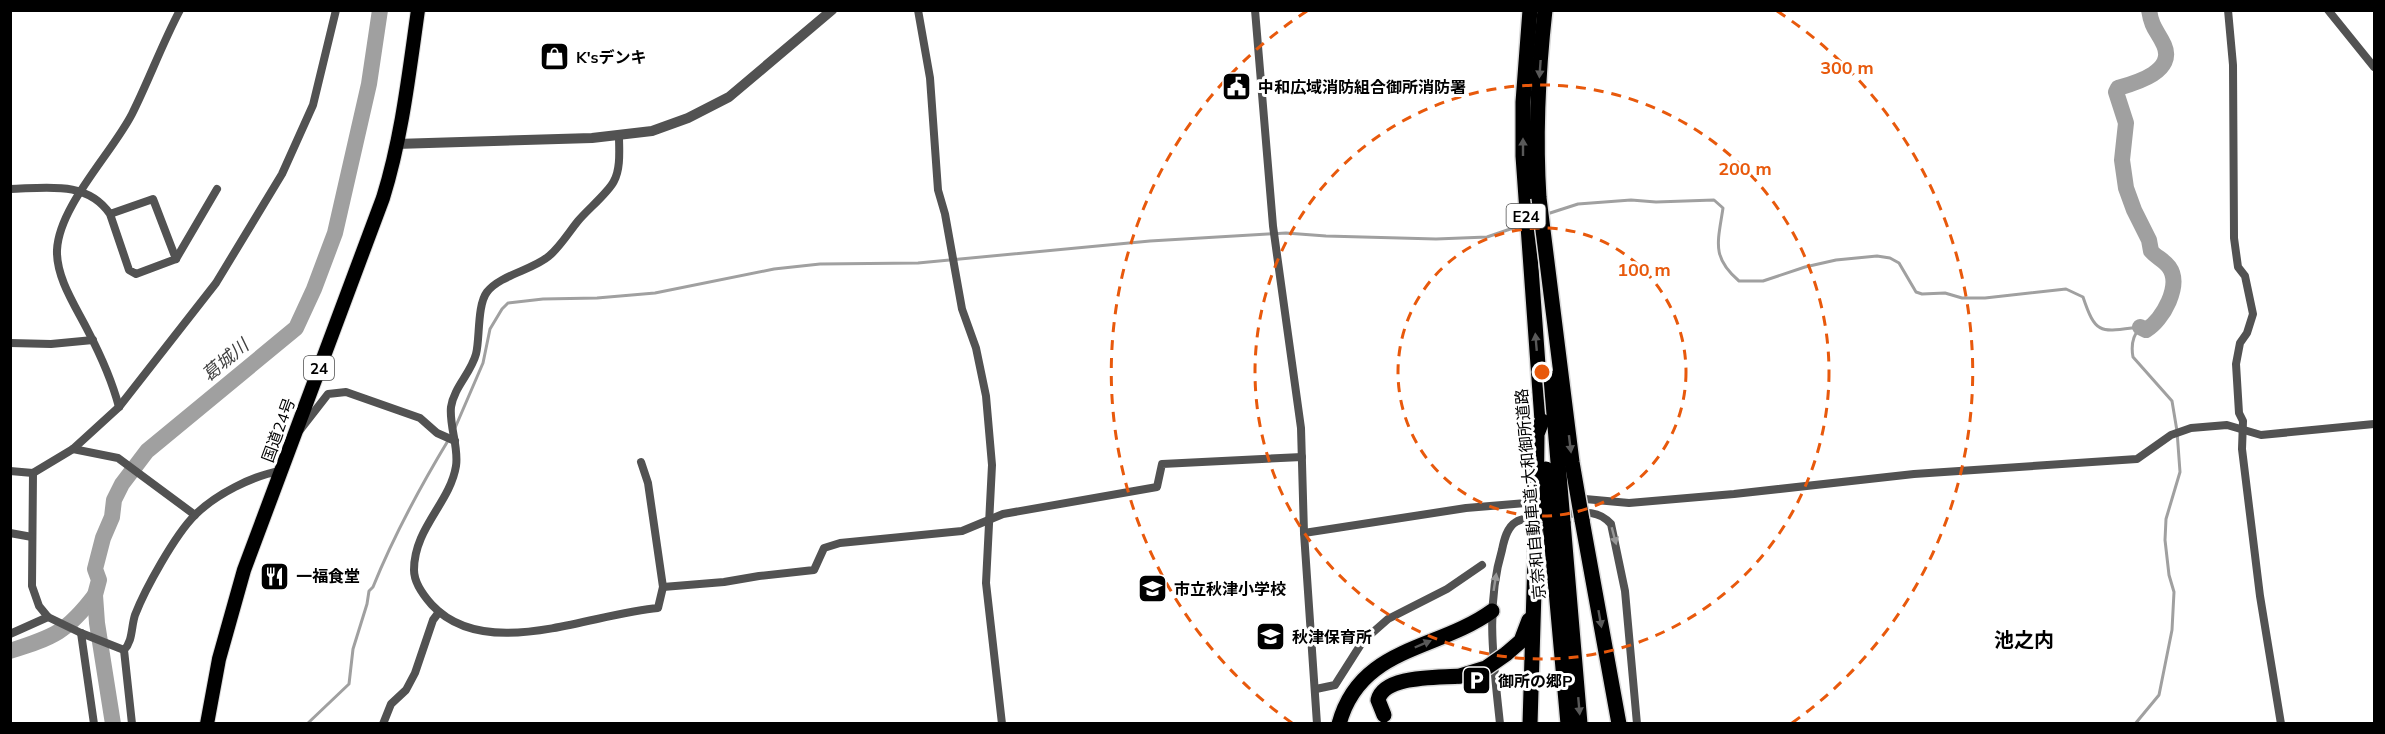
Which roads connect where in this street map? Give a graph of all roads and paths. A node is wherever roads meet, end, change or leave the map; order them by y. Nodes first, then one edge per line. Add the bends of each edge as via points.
1 (180, 10) edge
2 (336, 10) edge
3 (418, 10) edge
4 (832, 10) edge
5 (918, 10) edge
6 (1255, 10) edge
7 (1530, 10) edge
8 (1545, 10) edge
9 (2228, 10) edge
10 (2328, 10) edge
11 (2374, 67) edge
12 (619, 136) junction
13 (396, 144) junction
14 (10, 189) edge
15 (218, 189) dead end
16 (82, 190) junction
17 (1539, 198) junction
18 (110, 214) junction
19 (176, 259) junction
20 (93, 340) junction
21 (10, 343) edge
22 (119, 407) junction
23 (2374, 424) edge
24 (2242, 429) junction
25 (454, 440) junction
26 (291, 443) junction
27 (73, 449) junction
28 (1302, 457) junction
29 (641, 462) dead end
30 (10, 471) edge
31 (280, 471) junction
32 (33, 473) junction
33 (195, 515) junction
34 (989, 520) junction
35 (1550, 523) junction
36 (10, 533) edge
37 (1304, 533) junction
38 (32, 537) junction
39 (1482, 565) dead end
40 (663, 587) junction
41 (1534, 600) junction
42 (1492, 611) junction
43 (439, 612) junction
44 (48, 617) junction
45 (81, 633) junction
46 (10, 634) edge
47 (121, 648) junction
48 (1401, 653) junction
49 (1316, 689) junction
50 (94, 723) edge
51 (132, 723) edge
52 (207, 723) edge
53 (383, 723) edge
54 (1002, 723) edge
55 (1317, 723) edge
56 (1339, 723) edge
57 (1500, 723) edge
58 (1530, 723) edge
59 (1568, 723) edge
60 (1580, 723) edge
61 (1619, 723) edge
62 (1637, 723) edge
63 (2281, 723) edge

1 - 16 street via 131,115
2 - 22 street via 313,105 282,174 216,283
3 - 13 highway, 国道24号 / 24
4 - 12 street via 729,97 652,131
5 - 34 street via 930,78 938,190 962,309 976,348 986,396 992,465
6 - 28 street via 1274,226
35 -> 7 highway, 京奈和自動車道;大和御所道路 / E24, bridge via 1537,434 1542,421 1525,211 1523,102
8 -> 17 highway, 京奈和自動車道;大和御所道路 / E24 via 1536,154
9 - 24 street via 2233,65 2234,238 2238,267 2245,276 2253,314 2236,364
10 - 11 street
12 - 13 street
12 - 25 street via 614,181 549,256 486,292 476,356 458,385 451,408
13 - 26 highway, 国道24号 / 24 via 383,198
14 - 16 street
15 - 19 street
16 - 18 street
16 - 20 street via 65,220 57,250 70,297
17 - 35 highway, 京奈和自動車道;大和御所道路 / E24, bridge
17 -> 61 highway, bridge via 1572,462
18 - 19 street via 153,199
18 - 19 street via 129,270 136,274
20 - 21 street
20 - 22 street
22 - 27 street
23 - 24 street via 2261,435
24 - 37 street via 2228,425 2191,428 2171,435 2137,459 1914,474 1629,502 1585,499 1466,508
24 - 63 street via 2260,596
25 - 26 street via 420,418 346,392 328,394
25 - 43 street via 457,464 453,478 422,533 414,572 418,586
26 - 31 highway, 国道24号 / 24
27 - 32 street
27 - 33 street via 118,458
28 - 34 street via 1162,464 1157,487 1003,514
28 - 37 street
29 - 40 street via 648,483
30 - 32 street
31 - 33 street via 263,474
31 - 52 highway, 国道24号 / 24 via 231,610
32 - 38 street
33 - 47 street via 166,555 135,615 129,645
34 - 40 street via 962,531 840,543 824,548 814,570
34 - 54 street via 986,583
35 - 41 highway
35 - 59 highway, 京奈和自動車道;大和御所道路 / E24
35 -> 60 highway, 京奈和自動車道;大和御所道路 / E24
36 - 38 street
37 - 49 street
38 - 44 street via 32,586
39 - 49 street via 1447,589 1388,620 1363,642 1335,685
40 - 43 street via 658,608 545,630 498,633 452,621
41 - 48 highway, bridge via 1521,640 1506,654 1486,668 1460,676 1390,686 1378,700 1384,715 1375,704 1375,688 1386,667
41 - 58 highway
48 -> 42 highway
42 - 57 street
42 -> 62 street via 1500,554 1509,529 1516,522 1589,513 1604,517 1611,525 1625,591
43 - 53 street via 415,673 406,690 391,704
44 - 45 street
44 - 46 street
45 - 47 street
45 - 50 street
47 - 51 street
48 - 56 highway via 1377,666 1359,683
49 - 55 street

